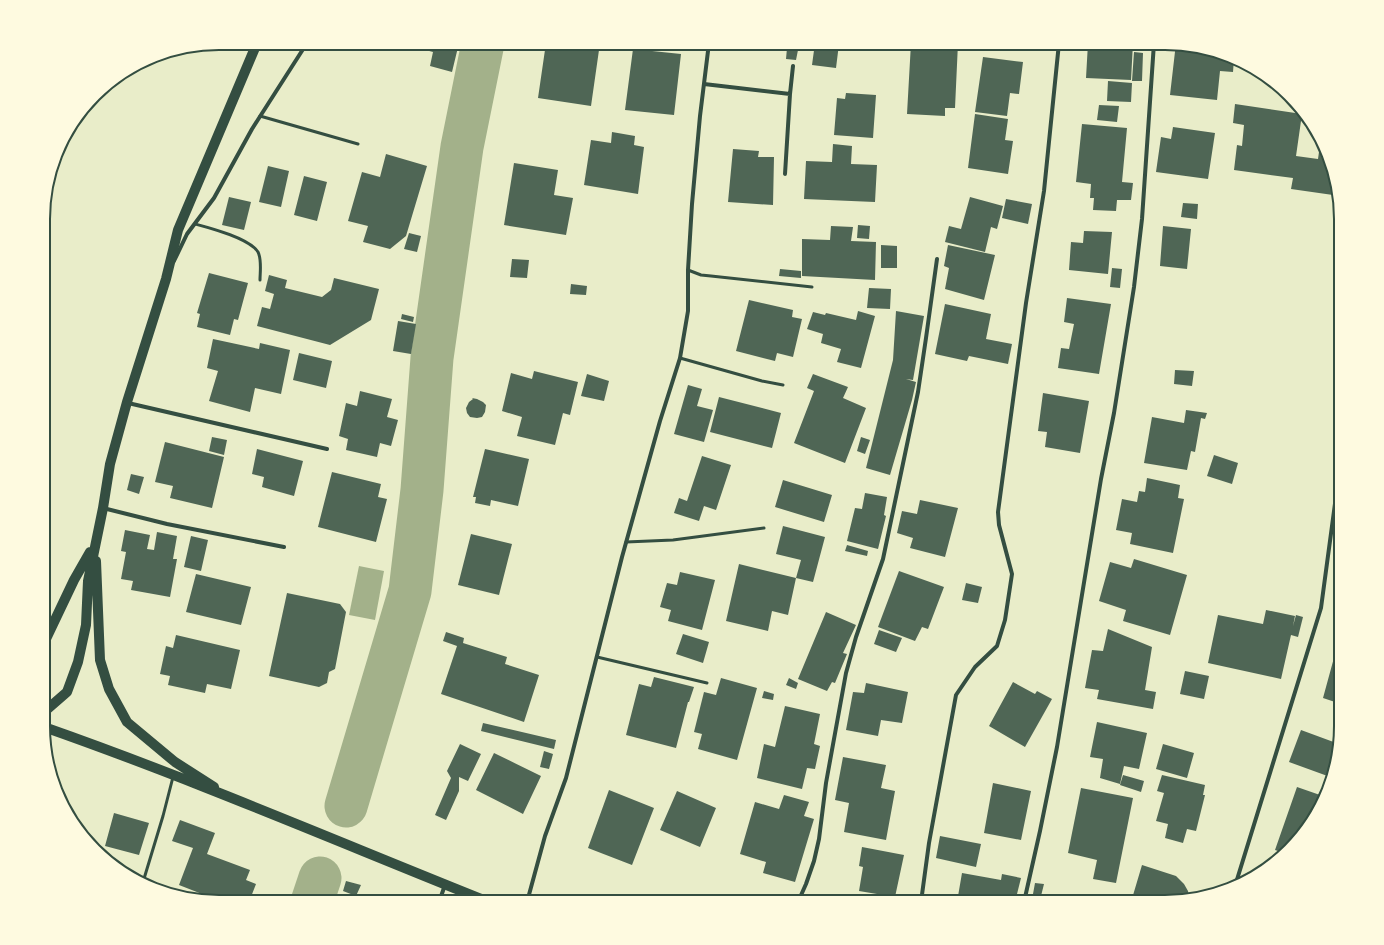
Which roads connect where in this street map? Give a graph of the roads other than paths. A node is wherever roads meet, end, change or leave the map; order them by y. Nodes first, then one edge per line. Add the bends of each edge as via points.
1 (254, 50) edge
2 (302, 50) edge
3 (708, 50) edge
4 (1058, 50) edge
5 (1154, 50) edge
6 (793, 66) dead end
7 (704, 84) junction
8 (790, 94) junction
9 (260, 116) junction
10 (358, 144) dead end
11 (785, 174) dead end
12 (195, 224) junction
13 (937, 259) dead end
14 (688, 270) junction
15 (166, 280) junction
16 (260, 280) dead end
17 (812, 287) dead end
18 (680, 358) junction
19 (782, 385) dead end
20 (127, 402) junction
21 (327, 449) dead end
22 (103, 508) junction
23 (1334, 511) edge
24 (764, 528) dead end
25 (626, 542) junction
26 (95, 543) junction
27 (284, 547) dead end
28 (50, 630) edge
29 (597, 656) junction
30 (707, 683) dead end
31 (50, 707) edge
32 (50, 729) edge
33 (173, 775) junction
34 (233, 799) junction
35 (144, 878) edge
36 (1237, 879) edge
37 (445, 885) junction
38 (441, 895) edge
39 (471, 895) edge
40 (529, 895) edge
41 (801, 895) edge
42 (922, 895) edge
43 (1026, 895) edge

1 - 15 main road via 178,230
2 - 9 street
3 - 7 street
4 - 42 street via 1044,192 1026,303 998,512 999,526 1012,574 1005,620 997,646 975,667 956,695
5 - 43 street via 1142,219 1134,287 1057,747
6 - 8 street
7 - 8 street
7 - 14 street
8 - 11 street
9 - 10 lane
9 - 12 street via 214,198
12 - 15 street via 187,234
12 - 16 lane via 245,241 258,252 261,263
13 - 41 street via 918,392 883,559 846,673 826,783 819,839
14 - 17 lane via 701,275
14 - 18 street via 688,311
15 - 20 main road
18 - 19 lane
18 - 25 street
20 - 21 street
20 - 22 main road via 110,464
22 - 26 main road
22 - 27 street via 167,524
23 - 36 street via 1321,608
24 - 25 lane via 673,540
25 - 29 street
26 - 28 main road
26 - 31 main road via 88,581 86,625 78,662 67,692
26 - 34 main road via 100,660 109,689 127,722 175,762
29 - 30 lane
29 - 40 street via 566,778 545,836
32 - 33 main road
33 - 34 main road
33 - 35 lane
34 - 37 main road
37 - 38 street
37 - 39 main road

